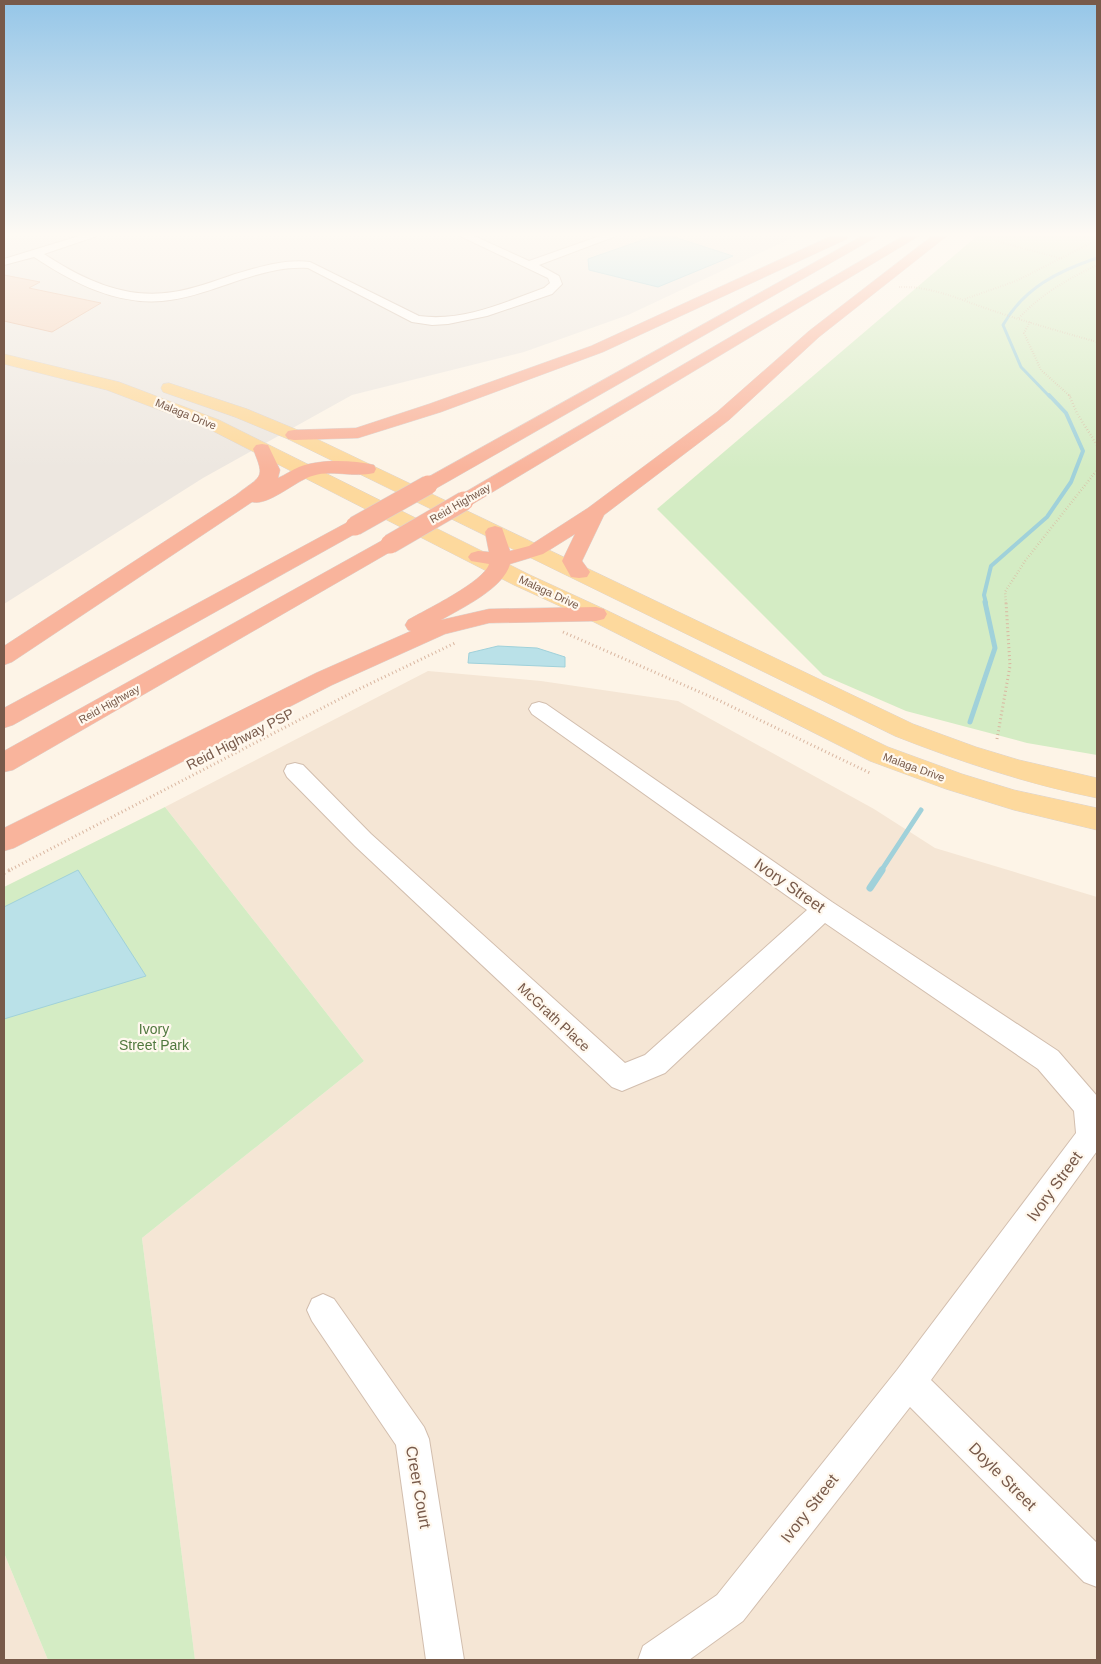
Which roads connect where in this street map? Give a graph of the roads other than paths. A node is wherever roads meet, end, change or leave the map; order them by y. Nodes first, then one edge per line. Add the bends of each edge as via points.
1 (406, 314) edge
2 (478, 314) edge
3 (674, 314) edge
4 (734, 314) edge
5 (781, 314) edge
6 (839, 314) edge
7 (4, 346) edge
8 (4, 359) edge
9 (435, 408) junction
10 (294, 435) junction
11 (262, 449) junction
12 (367, 469) joint
13 (334, 470) junction
14 (306, 471) junction
15 (595, 512) junction
16 (198, 530) junction
17 (495, 532) junction
18 (536, 550) junction
19 (499, 563) junction
20 (579, 572) junction
21 (596, 614) junction
22 (4, 657) edge
23 (324, 679) junction
24 (539, 709) dead end
25 (4, 719) edge
26 (4, 764) edge
27 (295, 771) dead end
28 (1097, 788) edge
29 (1097, 819) edge
30 (4, 840) edge
31 (824, 909) junction
32 (1093, 1106) edge
33 (324, 1310) dead end
34 (909, 1382) junction
35 (1097, 1570) edge
36 (445, 1660) edge
37 (657, 1660) edge

1 - 2 street via 416,319 438,322
3 - 9 highway via 597,349
4 - 25 highway, bridge
5 - 26 highway, Reid Highway, bridge via 390,544
6 - 15 highway via 723,416
7 - 10 main road, Malaga Drive via 147,381
8 - 11 main road, Malaga Drive via 113,386 213,424
9 - 10 highway via 358,433
9 - 13 highway via 351,447
10 - 13 main road, Malaga Drive
11 - 14 main road, Malaga Drive
11 - 16 highway via 272,470 270,476
12 - 13 highway
12 - 17 main road
13 - 14 main road, Malaga Drive
13 - 19 main road, Malaga Drive via 478,557
14 - 16 highway
15 - 18 highway
15 - 20 highway via 572,561
16 - 22 highway
17 - 18 main road
17 - 19 highway via 500,548
18 - 19 highway
18 - 20 main road
19 - 21 main road, Malaga Drive
19 - 23 highway via 488,581 473,591
20 - 28 main road via 904,730 1019,770
21 - 23 highway via 488,616 438,628
21 - 29 main road, Malaga Drive via 879,754 1014,800
23 - 30 highway
24 - 31 street, Ivory Street
27 - 31 street, McGrath Place via 363,840 622,1078 655,1064
31 - 32 street, Ivory Street via 1048,1060
32 - 34 street, Ivory Street via 1090,1137
33 - 36 street, Creer Court via 412,1440
34 - 35 street, Doyle Street
34 - 37 street, Ivory Street via 730,1608

